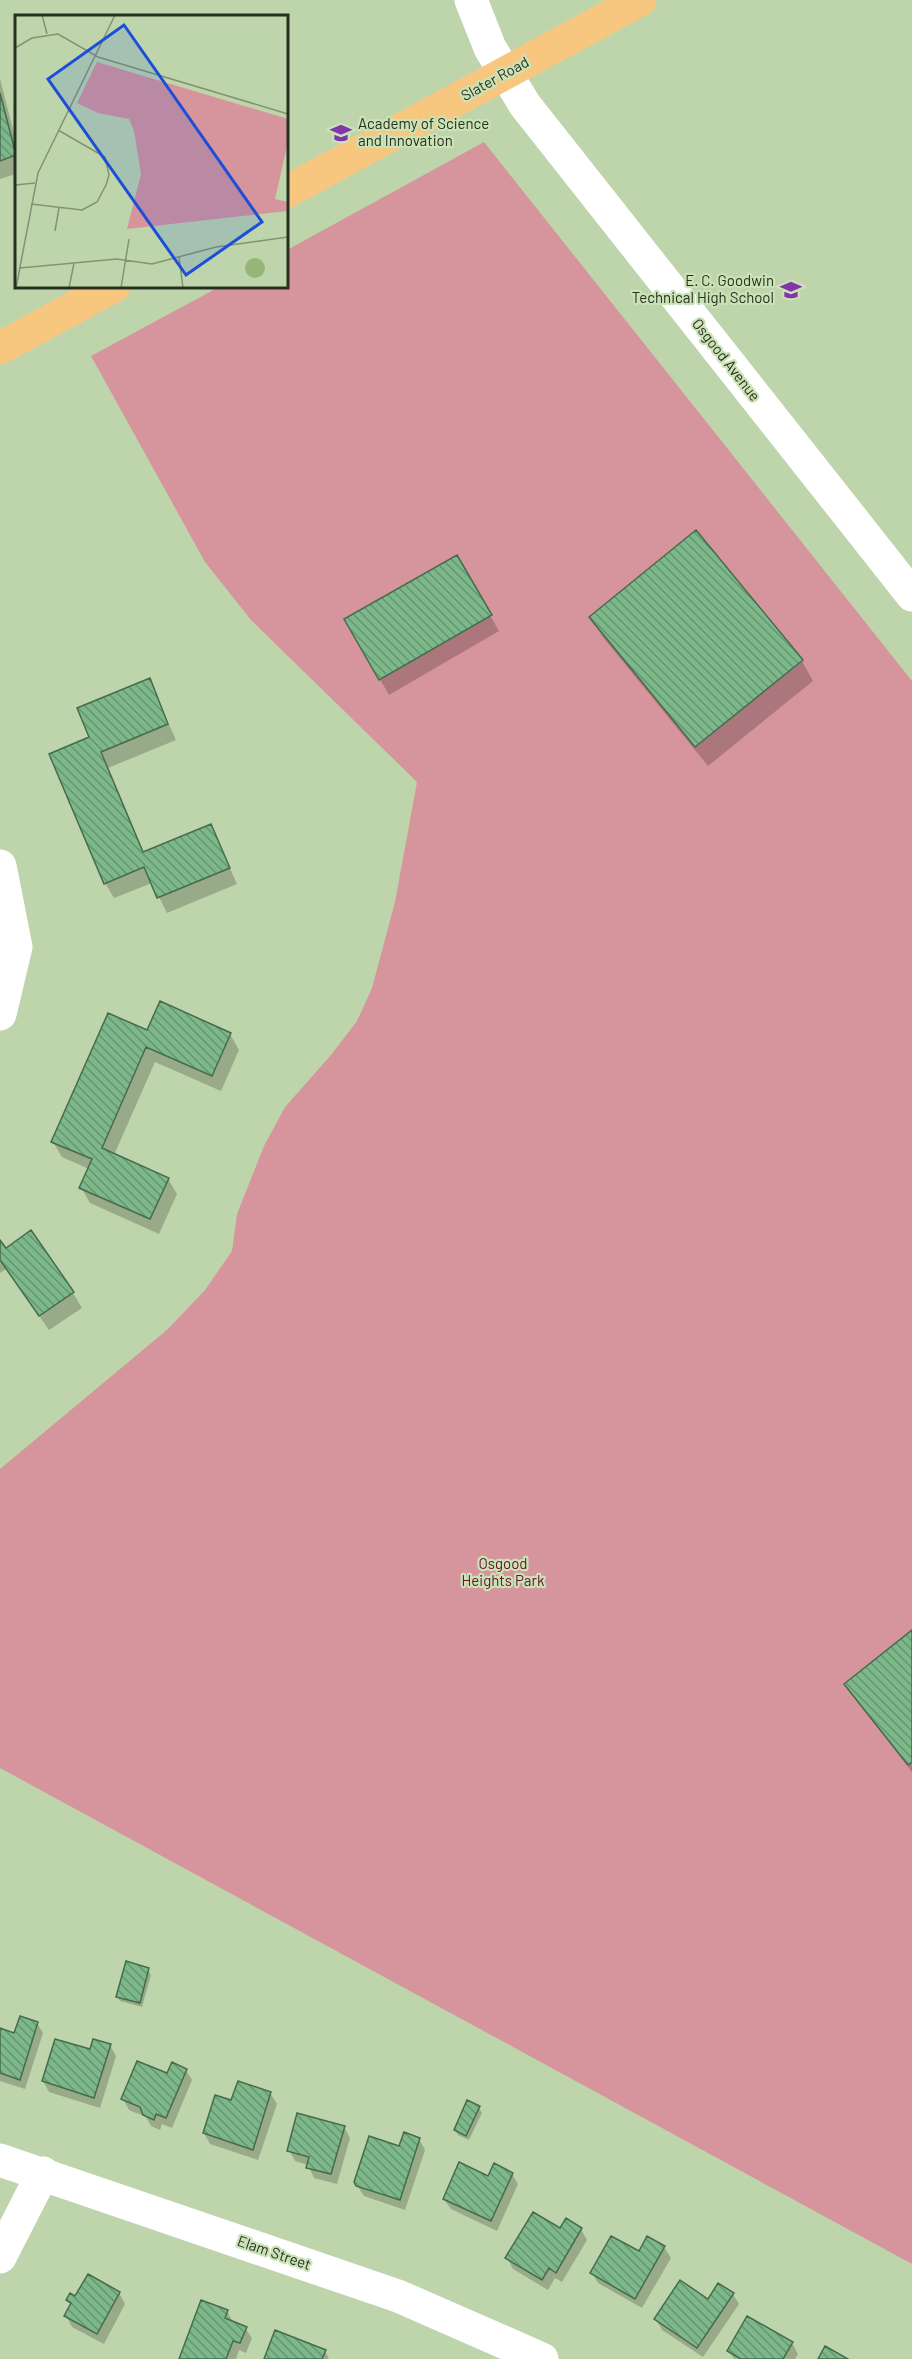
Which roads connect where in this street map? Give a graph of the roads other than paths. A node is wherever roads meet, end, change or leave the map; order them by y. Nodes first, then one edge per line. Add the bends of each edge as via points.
1 (471, 0) edge
2 (640, 0) edge
3 (504, 74) junction
4 (288, 191) edge
5 (110, 288) edge
6 (0, 348) edge
7 (912, 595) edge
8 (0, 866) edge
9 (0, 1014) edge
10 (0, 2160) edge
11 (43, 2173) junction
12 (0, 2257) edge
13 (542, 2359) edge

1 - 3 street, Osgood Avenue
2 - 3 main road, Slater Road
3 - 4 main road, Slater Road
3 - 7 street, Osgood Avenue via 533,116
5 - 6 main road
8 - 9 street via 16,947
10 - 11 street, Elam Street
11 - 12 street
11 - 13 street, Elam Street via 398,2296

